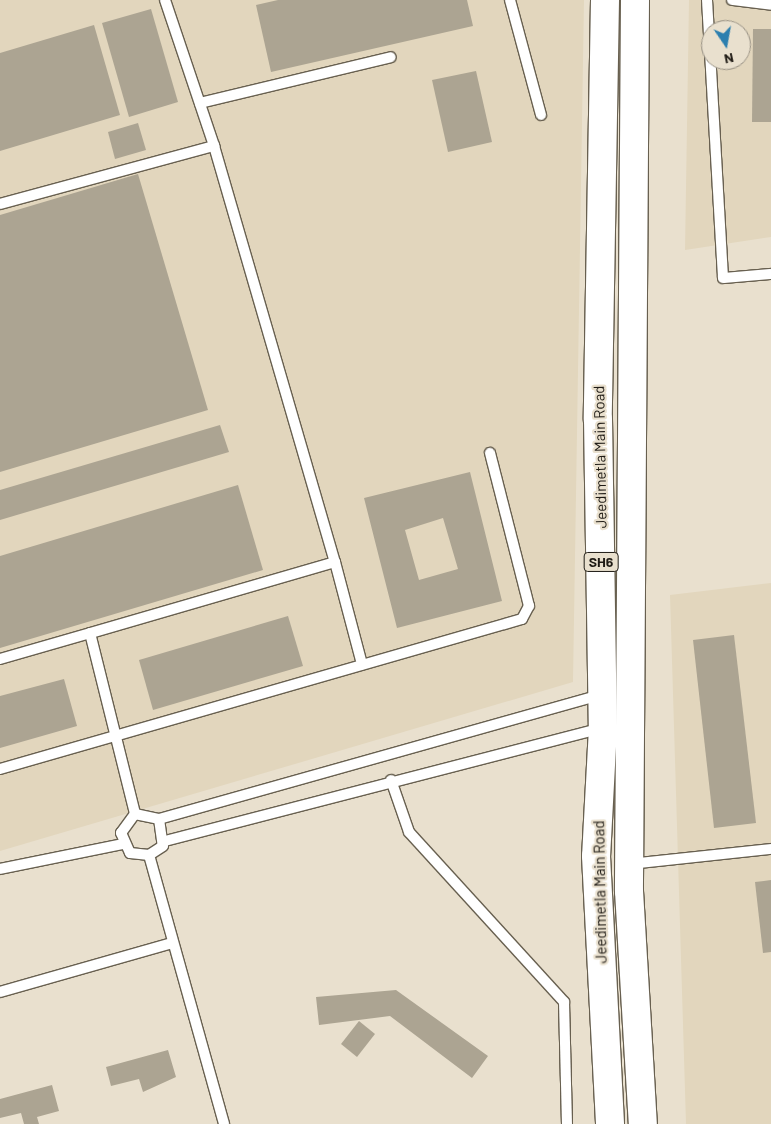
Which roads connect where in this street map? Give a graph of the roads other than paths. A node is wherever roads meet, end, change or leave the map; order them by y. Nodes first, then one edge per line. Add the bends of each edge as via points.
1 (165, 0) edge
2 (510, 0) edge
3 (605, 0) edge
4 (635, 0) edge
5 (707, 0) edge
6 (732, 0) edge
7 (771, 5) edge
8 (391, 57) dead end
9 (200, 102) junction
10 (541, 115) dead end
11 (214, 146) junction
12 (0, 204) edge
13 (601, 256) junction
14 (631, 256) junction
15 (771, 274) edge
16 (490, 453) dead end
17 (335, 562) junction
18 (90, 633) junction
19 (0, 659) edge
20 (362, 664) junction
21 (603, 694) junction
22 (603, 728) junction
23 (119, 735) junction
24 (0, 769) edge
25 (391, 780) junction
26 (135, 814) junction
27 (159, 819) junction
28 (165, 841) junction
29 (123, 844) junction
30 (771, 849) edge
31 (149, 855) junction
32 (629, 864) junction
33 (0, 869) edge
34 (172, 943) junction
35 (0, 992) edge
36 (224, 1124) edge
37 (567, 1124) edge
38 (610, 1124) edge
39 (643, 1124) edge

1 - 9 lane
2 - 10 lane
3 - 13 main road, Jeedimetla Main Road / SH6
4 - 14 main road, Jeedimetla Main Road / SH6
5 - 15 lane via 723,278
6 - 7 lane
8 - 9 lane
9 - 11 lane
11 - 12 lane
11 - 17 lane
13 - 14 main road
13 - 21 main road, Jeedimetla Main Road / SH6 via 598,419
14 - 32 main road, Jeedimetla Main Road / SH6
16 - 20 lane via 529,606 522,619
17 - 18 lane
17 - 20 lane
18 - 19 lane
18 - 23 lane
20 - 23 lane
21 - 22 main road, Jeedimetla Main Road / SH6
21 - 27 lane
22 - 25 lane
22 - 38 main road, Jeedimetla Main Road / SH6 via 596,856
23 - 24 lane
23 - 26 lane
25 - 28 lane
25 - 37 lane via 409,832 564,1002
26 - 27 lane
26 - 29 lane via 121,833
27 - 28 lane
28 - 31 lane
29 - 31 lane via 130,853
29 - 33 lane
30 - 32 lane
31 - 34 lane
32 - 39 main road, Jeedimetla Main Road / SH6
34 - 35 lane
34 - 36 lane

